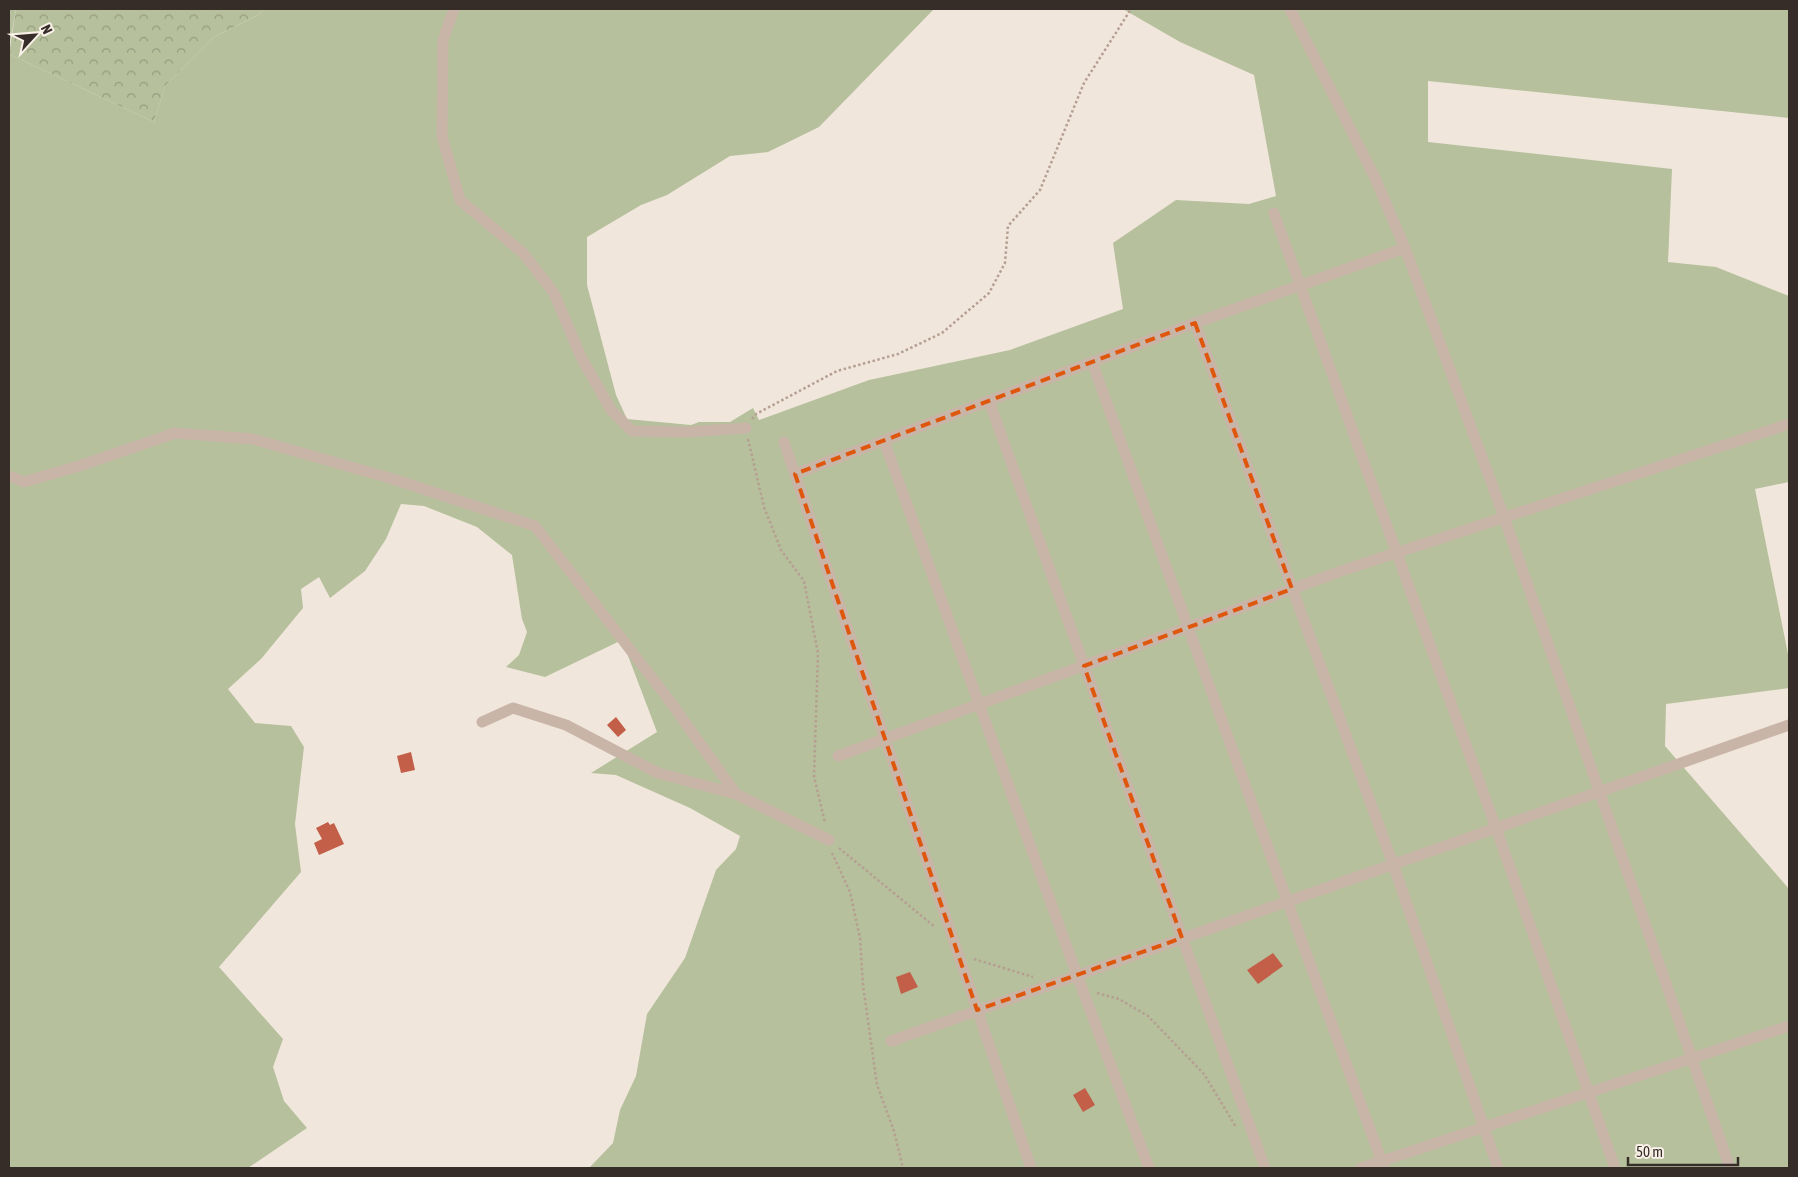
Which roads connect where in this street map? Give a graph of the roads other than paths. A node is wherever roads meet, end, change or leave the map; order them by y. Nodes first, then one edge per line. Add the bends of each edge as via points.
1 (454, 9) edge
2 (1290, 9) edge
3 (1274, 213) dead end
4 (1405, 248) junction
5 (1300, 286) junction
6 (1195, 323) junction
7 (1092, 362) junction
8 (989, 401) junction
9 (1789, 424) edge
10 (746, 428) road end
11 (884, 441) junction
12 (784, 442) dead end
13 (795, 474) junction
14 (9, 476) edge
15 (1504, 517) junction
16 (1396, 553) junction
17 (1292, 589) junction
18 (1188, 627) junction
19 (1084, 666) junction
20 (979, 704) junction
21 (482, 722) dead end
22 (1789, 724) edge
23 (885, 739) junction
24 (838, 756) dead end
25 (1599, 791) junction
26 (736, 794) junction
27 (1496, 828) junction
28 (829, 840) road end
29 (1393, 864) junction
30 (1288, 901) junction
31 (1182, 938) junction
32 (1076, 976) junction
33 (977, 1010) junction
34 (1789, 1026) edge
35 (891, 1041) dead end
36 (1692, 1058) junction
37 (1588, 1093) junction
38 (1484, 1128) junction
39 (1383, 1165) edge
40 (1031, 1168) edge
41 (1149, 1168) edge
42 (1265, 1168) edge
43 (1361, 1168) edge
44 (1498, 1168) edge
45 (1615, 1168) edge
46 (1730, 1168) edge

1 - 10 street via 443,40 442,136 460,200 523,253 554,292 589,372 611,410 632,431
2 - 4 street via 1375,178
3 - 5 street
4 - 5 street
4 - 15 street
5 - 6 street
5 - 16 street
6 - 7 street
6 - 17 street
7 - 8 street
7 - 18 street
8 - 11 street
8 - 19 street
9 - 15 street
11 - 13 street
11 - 20 street
12 - 13 street
13 - 23 street
14 - 26 street via 24,482 175,433 253,439 393,479 535,526 669,700
15 - 16 street
15 - 25 street
16 - 17 street
16 - 27 street
17 - 18 street
17 - 29 street
18 - 19 street
18 - 30 street
19 - 20 street
19 - 31 street
20 - 23 street
20 - 32 street
21 - 26 street via 513,708 566,725 658,773
22 - 25 street
23 - 24 street
23 - 33 street
25 - 27 street
25 - 36 street
26 - 28 street
27 - 29 street
27 - 37 street
29 - 30 street
29 - 38 street
30 - 31 street
30 - 39 street
31 - 32 street
31 - 42 street
32 - 33 street
32 - 41 street
33 - 35 street
33 - 40 street
34 - 36 street
36 - 37 street
36 - 46 street
37 - 38 street
37 - 45 street
38 - 39 street
38 - 44 street
39 - 43 street

